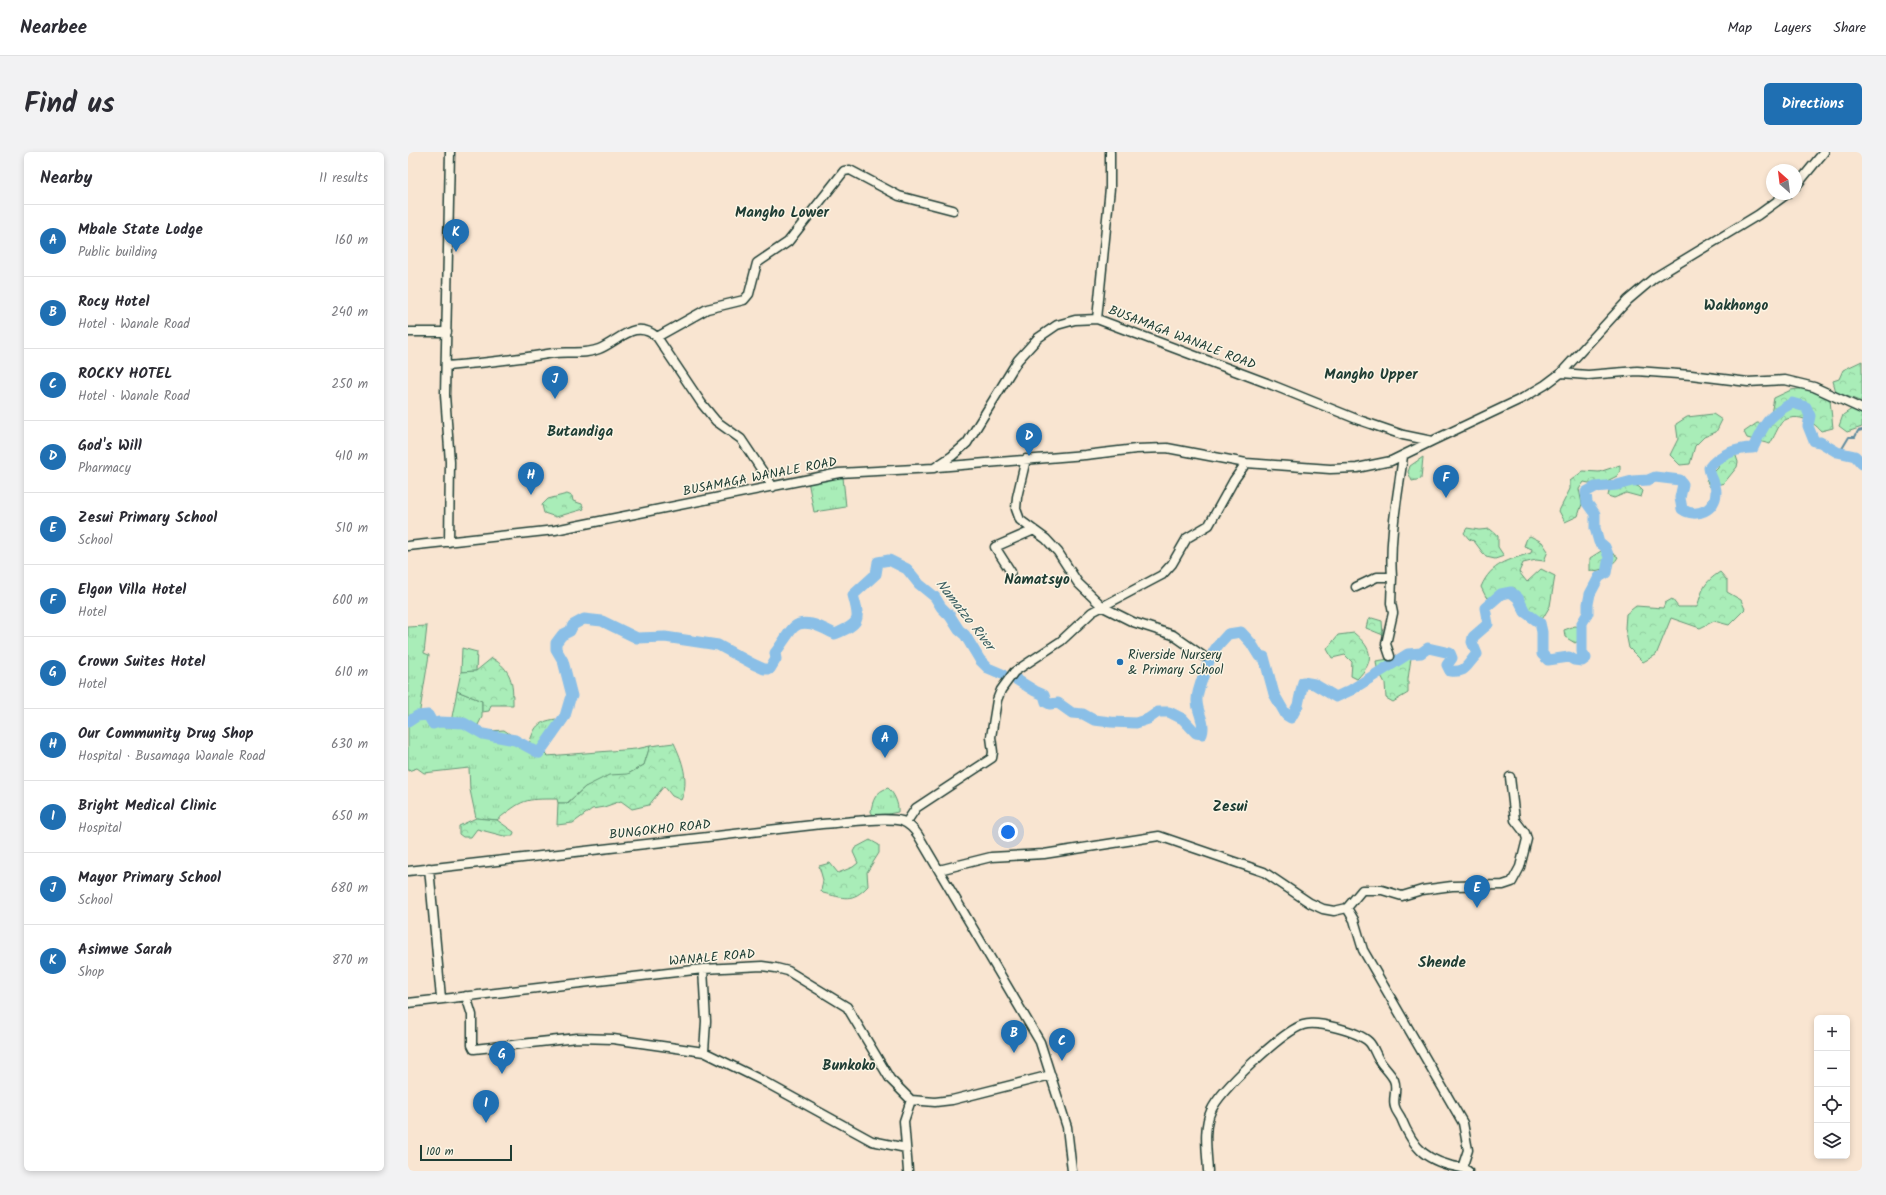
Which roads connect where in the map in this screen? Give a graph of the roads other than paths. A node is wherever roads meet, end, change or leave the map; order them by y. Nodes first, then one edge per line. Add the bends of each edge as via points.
1 (450, 152) edge
2 (1110, 152) edge
3 (1824, 152) edge
4 (1802, 179) edge
5 (1779, 200) edge
6 (953, 210) dead end
7 (1097, 319) junction
8 (408, 332) edge
9 (447, 332) junction
10 (656, 337) junction
11 (447, 366) junction
12 (1561, 373) junction
13 (1862, 409) edge
14 (1432, 441) junction
15 (1403, 456) junction
16 (1026, 459) junction
17 (1246, 463) junction
18 (934, 468) junction
19 (773, 487) junction
20 (1034, 530) junction
21 (449, 542) junction
22 (408, 546) edge
23 (1011, 572) dead end
24 (1392, 577) junction
25 (1356, 587) dead end
26 (1103, 607) junction
27 (1203, 656) dead end
28 (1390, 656) dead end
29 (1510, 777) dead end
30 (910, 826) junction
31 (429, 868) junction
32 (939, 870) junction
33 (408, 871) edge
34 (1347, 908) junction
35 (703, 969) junction
36 (466, 996) junction
37 (441, 998) junction
38 (408, 1003) edge
39 (704, 1052) junction
40 (1052, 1074) junction
41 (911, 1100) junction
42 (906, 1148) junction
43 (1465, 1169) edge
44 (908, 1171) edge
45 (1072, 1171) edge
46 (1208, 1171) edge

1 - 9 street
2 - 7 street via 1110,188
3 - 4 street
5 - 12 street via 1654,278 1628,300
6 - 10 street via 899,196 850,170 844,170 798,232 788,242 757,262 749,294 744,300 707,309
7 - 14 street, BUSAMAGA WANALE ROAD via 1359,420 1403,435
7 - 18 street, BUSAMAGA WANALE ROAD via 1075,320 1057,326 1038,338 1018,360 967,442
8 - 9 street
9 - 11 street
10 - 11 street via 649,331 637,330 588,352 555,353 532,358
10 - 19 street via 716,422 741,439
11 - 21 street via 445,395 450,462
12 - 13 street via 1588,375 1637,371 1748,382 1785,380 1814,387
12 - 14 street via 1523,398
14 - 15 street
15 - 17 street via 1381,464 1357,468
15 - 24 street via 1395,516
16 - 17 street via 1167,448
16 - 18 street
16 - 20 street via 1016,509 1020,520
17 - 26 street via 1209,525 1187,538 1167,570 1147,584
18 - 19 street, BUSAMAGA WANALE ROAD via 840,473
19 - 21 street, BUSAMAGA WANALE ROAD via 555,530
20 - 23 street via 995,547
20 - 26 street via 1054,548 1078,582
21 - 22 street, BUSAMAGA WANALE ROAD
24 - 25 street via 1377,577
24 - 28 street via 1393,612 1386,644
26 - 27 street via 1133,622 1173,635
26 - 30 street via 1084,619 1048,651 1014,672 998,695 991,737 992,758 916,808
29 - 34 street via 1515,820 1527,839 1520,867 1512,882 1504,886 1452,886 1402,896 1382,890 1362,890
30 - 31 street, BUNGOKHO ROAD via 892,820 822,824
30 - 32 street
31 - 33 street, BUNGOKHO ROAD
31 - 37 street
32 - 34 street via 992,857 1069,851 1159,836 1264,872 1323,909 1334,911
32 - 40 street via 1035,1032
34 - 43 street via 1354,920 1363,950 1462,1123 1468,1150
35 - 36 street, WANALE ROAD
35 - 39 street via 706,1021
35 - 41 street, WANALE ROAD via 762,966 788,971 839,1002 851,1012 893,1084
36 - 37 street, WANALE ROAD
36 - 39 street via 472,1015 474,1049 584,1038 613,1039
37 - 38 street, WANALE ROAD
39 - 42 street via 872,1141
40 - 41 street via 952,1100
40 - 45 street via 1069,1135
41 - 42 street via 904,1121
42 - 44 street
43 - 46 street via 1432,1159 1414,1144 1395,1107 1395,1081 1379,1061 1368,1041 1333,1027 1310,1024 1290,1032 1236,1078 1216,1100 1207,1127

